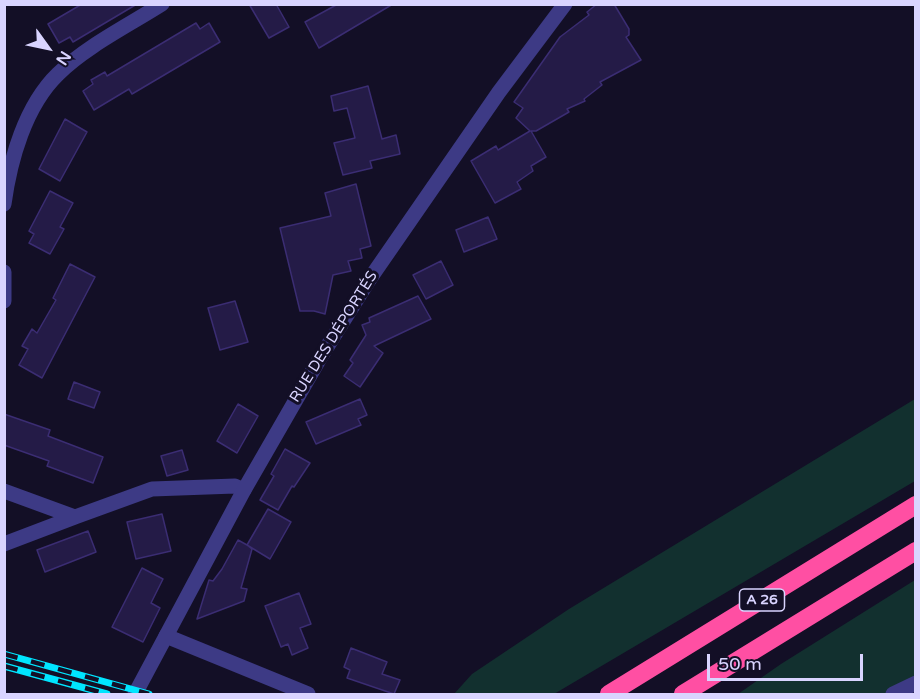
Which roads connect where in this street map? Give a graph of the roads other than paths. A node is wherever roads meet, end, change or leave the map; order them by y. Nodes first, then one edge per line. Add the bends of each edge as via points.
1 (162, 4) edge
2 (565, 4) edge
3 (4, 204) edge
4 (4, 272) edge
5 (4, 301) edge
6 (244, 490) junction
7 (4, 491) edge
8 (915, 505) edge
9 (75, 516) junction
10 (4, 544) edge
11 (915, 551) edge
12 (166, 636) junction
13 (915, 683) edge
14 (136, 693) edge
15 (308, 694) edge
16 (609, 694) edge
17 (683, 694) edge
18 (893, 694) edge

1 - 3 street via 57,75 39,98 23,130
2 - 6 street, RUE DES DÉPORTÉS via 369,280
4 - 5 street
6 - 9 street via 235,486 152,489
6 - 12 street, RUE DES DÉPORTÉS
7 - 9 street
8 - 16 highway, A 26
9 - 10 street
11 - 17 highway, A 26
12 - 14 street, RUE DES DÉPORTÉS
12 - 15 street
13 - 18 street

